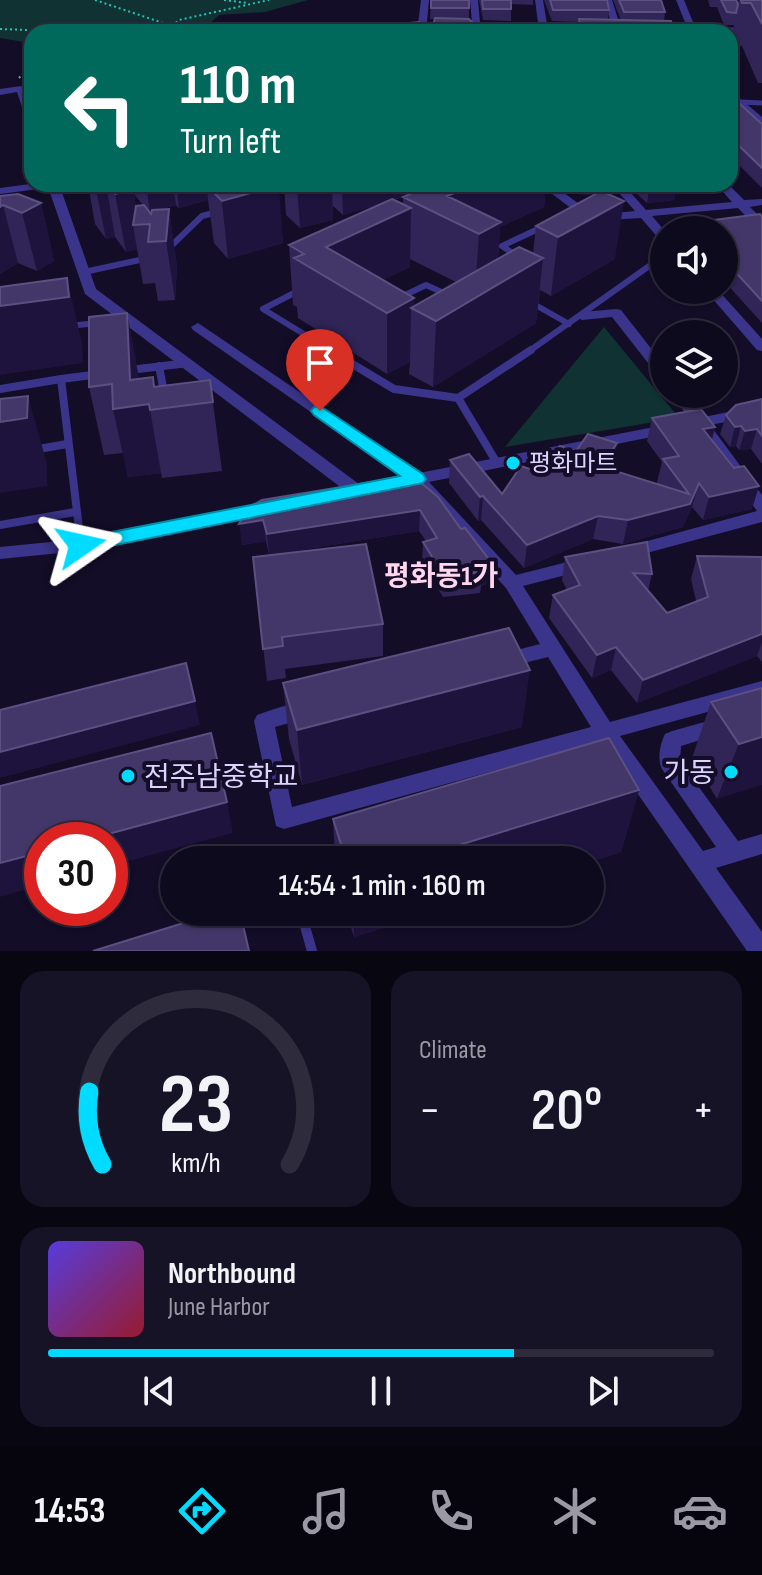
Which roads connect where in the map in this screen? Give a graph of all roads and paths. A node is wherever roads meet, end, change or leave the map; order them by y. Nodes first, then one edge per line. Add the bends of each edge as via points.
1 (95, 0) edge
2 (115, 0) edge
3 (224, 0) edge
4 (269, 0) edge
5 (425, 0) edge
6 (474, 0) edge
7 (539, 0) edge
8 (608, 0) edge
9 (680, 0) edge
10 (104, 2) edge
11 (254, 4) junction
12 (746, 20) edge
13 (166, 24) edge
14 (174, 24) edge
15 (425, 24) edge
16 (478, 24) edge
17 (543, 24) edge
18 (615, 24) edge
19 (690, 24) edge
20 (0, 29) edge
21 (24, 30) edge
22 (738, 32) edge
23 (759, 32) edge
24 (738, 33) edge
25 (0, 92) edge
26 (24, 97) edge
27 (740, 102) joint
28 (762, 103) edge
29 (762, 122) edge
30 (24, 188) edge
31 (0, 191) edge
32 (56, 192) edge
33 (556, 192) edge
34 (624, 192) edge
35 (730, 192) edge
36 (762, 202) edge
37 (741, 204) junction
38 (230, 208) edge
39 (643, 214) junction
40 (650, 222) edge
41 (762, 226) edge
42 (549, 237) edge
43 (528, 262) edge
44 (650, 265) edge
45 (84, 272) junction
46 (305, 288) edge
47 (451, 297) edge
48 (521, 298) edge
49 (724, 304) edge
50 (401, 309) edge
51 (576, 320) junction
52 (198, 327) dead end
53 (56, 328) edge
54 (100, 335) edge
55 (762, 347) edge
56 (650, 356) edge
57 (104, 361) edge
58 (190, 362) junction
59 (159, 366) junction
60 (119, 372) edge
61 (61, 379) junction
62 (0, 389) edge
63 (458, 398) junction
64 (166, 407) edge
65 (690, 408) edge
66 (762, 410) edge
67 (701, 422) junction
68 (67, 444) junction
69 (27, 451) edge
70 (497, 463) junction
71 (417, 479) junction
72 (372, 488) junction
73 (327, 496) edge
74 (282, 505) edge
75 (762, 507) edge
76 (75, 512) junction
77 (762, 516) edge
78 (0, 525) edge
79 (81, 545) junction
80 (7, 552) edge
81 (512, 583) junction
82 (553, 648) junction
83 (477, 667) edge
84 (762, 689) edge
85 (325, 705) edge
86 (732, 722) edge
87 (604, 730) junction
88 (762, 844) edge
89 (733, 853) junction
90 (699, 863) junction
91 (305, 926) edge
92 (312, 951) edge
93 (761, 951) edge

1 - 10 path
2 - 10 path
3 - 11 path
4 - 11 path
5 - 15 street
6 - 16 street
7 - 17 street
8 - 18 street
9 - 19 street
10 - 13 path
11 - 14 path
12 - 23 street
20 - 21 path
22 - 23 street
23 - 24 lane
25 - 26 street via 21,89
27 - 28 lane
27 - 29 street
30 - 31 lane
32 - 45 street
33 - 39 street via 592,219
34 - 39 street
35 - 37 street
36 - 37 street
37 - 39 street
37 - 41 street
38 - 45 lane via 202,216 161,255
39 - 40 street
42 - 43 lane via 536,230 502,246
44 - 51 lane
45 - 58 street via 82,292
46 - 63 lane via 263,309 394,389
47 - 50 lane via 426,285 390,302
48 - 51 lane
49 - 55 street
51 - 56 street via 616,313
51 - 63 lane
52 - 71 street
53 - 54 lane via 99,323
57 - 61 lane via 105,374
58 - 59 lane
58 - 72 street
59 - 60 lane
59 - 64 lane
61 - 62 lane
61 - 68 lane
63 - 70 lane
65 - 67 street
66 - 67 street
67 - 70 street
67 - 75 street
68 - 69 lane
68 - 76 lane
70 - 71 street
71 - 72 street
71 - 81 street
72 - 73 street
74 - 79 street
76 - 78 lane
76 - 79 lane
77 - 81 street
79 - 80 street
81 - 82 street
82 - 83 street
82 - 87 street
84 - 87 street
85 - 87 street via 264,721 284,819
86 - 89 street via 672,740 669,763
87 - 90 street
88 - 89 street
89 - 90 street
90 - 93 street
91 - 92 lane

